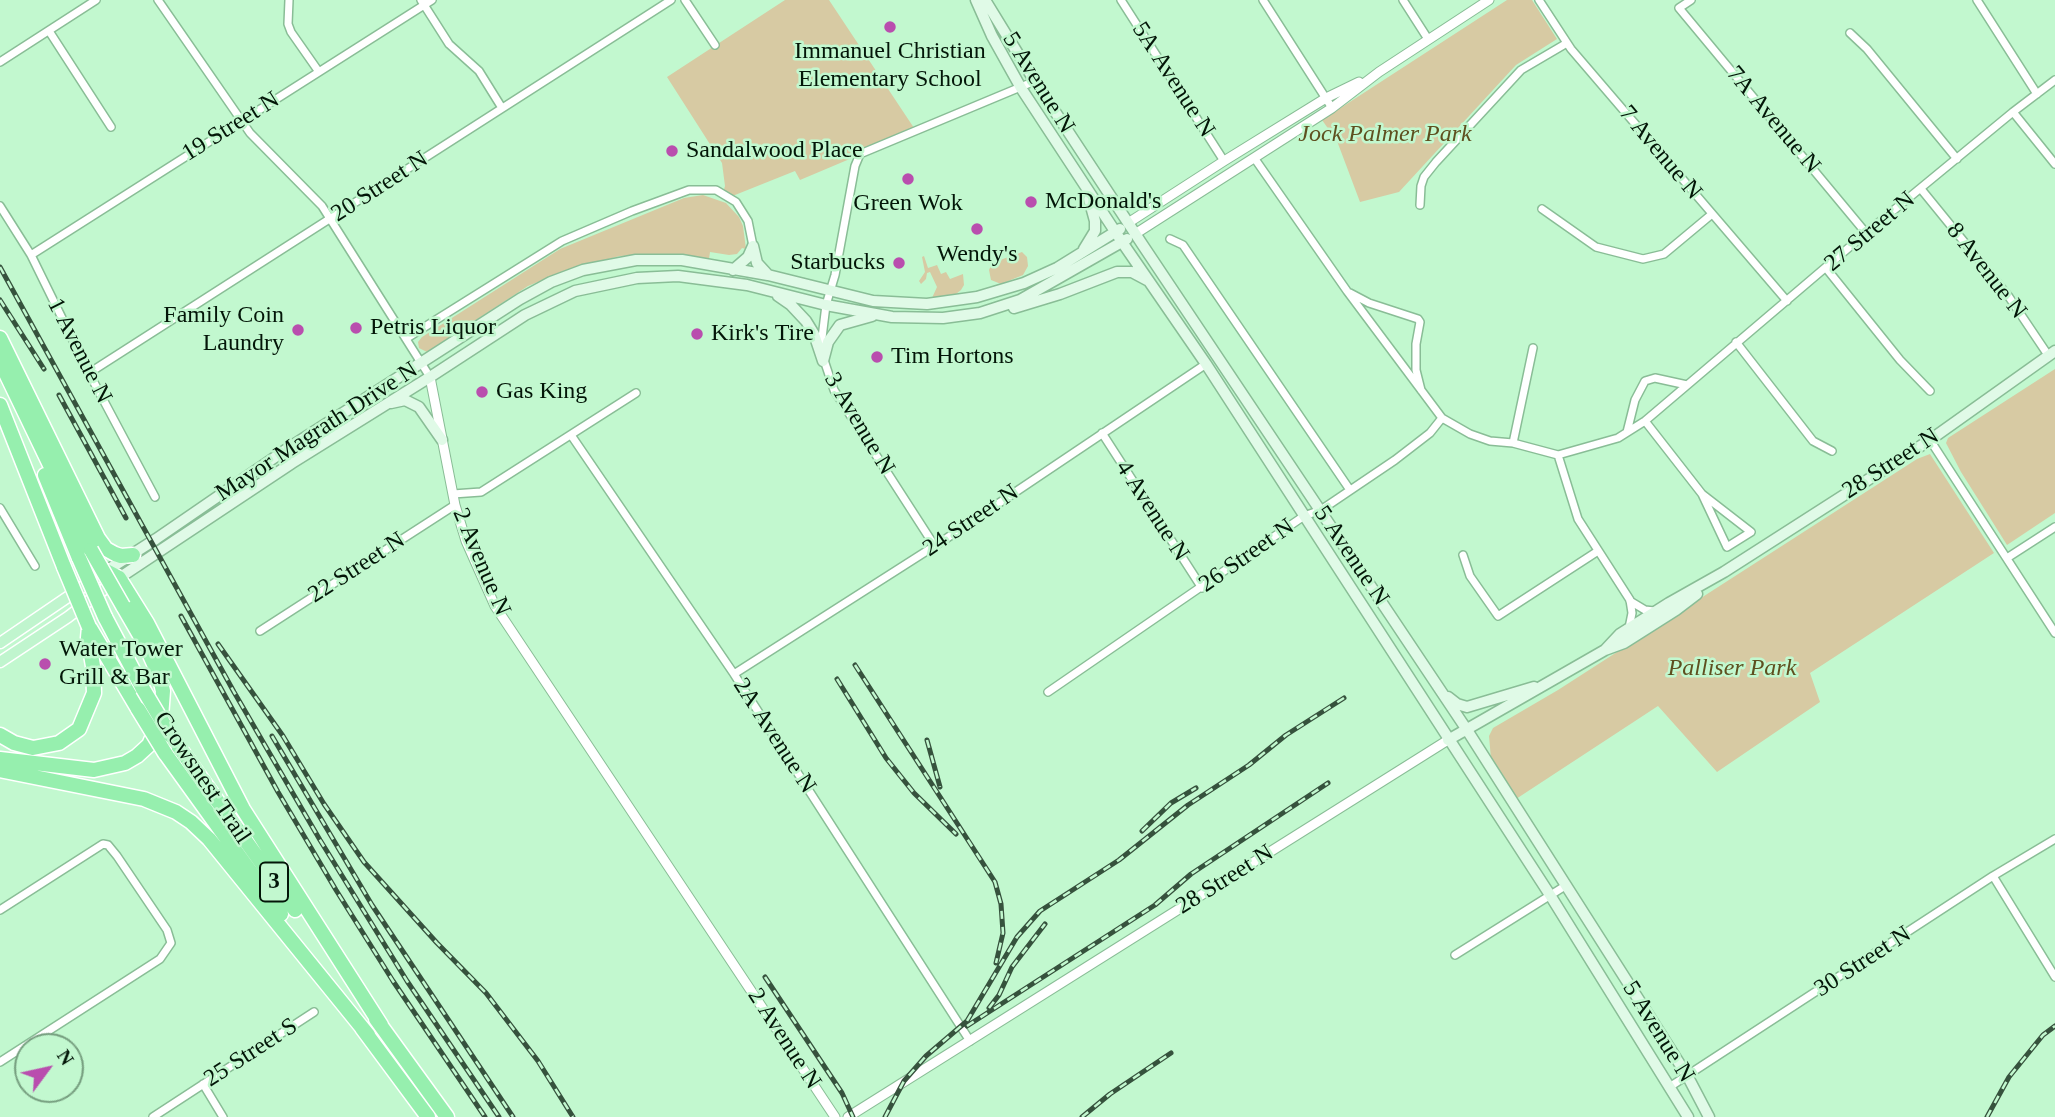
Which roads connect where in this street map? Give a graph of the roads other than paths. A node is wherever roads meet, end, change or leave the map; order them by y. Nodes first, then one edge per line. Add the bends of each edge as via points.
1 (96, 0) edge
2 (158, 0) edge
3 (289, 0) edge
4 (432, 0) edge
5 (671, 0) edge
6 (685, 0) edge
7 (976, 0) edge
8 (985, 0) edge
9 (1121, 0) edge
10 (1263, 0) edge
11 (1403, 0) edge
12 (1489, 0) edge
13 (1539, 0) edge
14 (1691, 0) edge
15 (1977, 0) edge
16 (423, 3) edge
17 (48, 31) junction
18 (1850, 33) dead end
19 (1428, 39) junction
20 (1567, 43) junction
21 (715, 45) dead end
22 (0, 62) edge
23 (318, 72) junction
24 (1379, 72) junction
25 (2055, 80) edge
26 (1035, 81) junction
27 (1021, 88) junction
28 (2037, 94) junction
29 (1326, 99) junction
30 (502, 108) junction
31 (1332, 108) junction
32 (2013, 112) junction
33 (241, 121) junction
34 (111, 127) dead end
35 (1255, 159) junction
36 (1957, 159) junction
37 (1224, 161) junction
38 (2055, 164) edge
39 (1083, 183) junction
40 (1921, 189) junction
41 (1420, 205) dead end
42 (0, 206) edge
43 (1542, 209) dead end
44 (1712, 214) junction
45 (331, 218) junction
46 (1128, 223) junction
47 (1115, 232) junction
48 (1866, 233) junction
49 (1135, 234) junction
50 (1170, 239) dead end
51 (1122, 242) junction
52 (753, 246) junction
53 (1081, 254) junction
54 (31, 256) junction
55 (1826, 268) junction
56 (733, 270) junction
57 (768, 275) junction
58 (1149, 281) junction
59 (830, 291) junction
60 (1347, 291) junction
61 (773, 292) junction
62 (1787, 302) junction
63 (826, 305) junction
64 (990, 311) junction
65 (877, 314) junction
66 (0, 338) edge
67 (407, 338) junction
68 (1736, 342) junction
69 (1533, 348) dead end
70 (2051, 353) edge
71 (0, 360) edge
72 (823, 361) junction
73 (421, 363) junction
74 (1206, 364) junction
75 (0, 366) edge
76 (89, 373) junction
77 (430, 377) junction
78 (1687, 385) junction
79 (1930, 391) dead end
80 (636, 393) dead end
81 (1423, 395) junction
82 (384, 404) junction
83 (0, 405) edge
84 (1442, 418) junction
85 (1645, 421) junction
86 (1627, 432) junction
87 (0, 433) edge
88 (1102, 433) junction
89 (572, 435) junction
90 (442, 440) junction
91 (1930, 440) junction
92 (1513, 443) junction
93 (1832, 452) dead end
94 (1558, 455) junction
95 (1350, 490) junction
96 (453, 494) junction
97 (1702, 494) junction
98 (155, 497) dead end
99 (455, 505) junction
100 (0, 508) edge
101 (1321, 510) junction
102 (1304, 516) junction
103 (2055, 527) edge
104 (934, 545) junction
105 (1598, 551) junction
106 (85, 554) junction
107 (133, 555) junction
108 (1463, 555) dead end
109 (2007, 558) junction
110 (62, 561) junction
111 (36, 566) dead end
112 (1724, 572) junction
113 (113, 575) junction
114 (1202, 588) junction
115 (1630, 600) junction
116 (1657, 611) junction
117 (89, 627) junction
118 (1628, 629) junction
119 (260, 631) dead end
120 (2055, 633) edge
121 (0, 643) edge
122 (1605, 650) junction
123 (0, 662) edge
124 (734, 674) junction
125 (1557, 679) junction
126 (1440, 690) junction
127 (1048, 692) dead end
128 (1467, 730) junction
129 (0, 735) edge
130 (1448, 740) junction
131 (0, 759) edge
132 (0, 770) edge
133 (2055, 839) edge
134 (1993, 876) junction
135 (1565, 886) junction
136 (1550, 895) junction
137 (0, 909) edge
138 (1455, 955) dead end
139 (2055, 977) edge
140 (314, 1012) dead end
141 (381, 1025) junction
142 (368, 1035) junction
143 (970, 1041) junction
144 (0, 1062) edge
145 (1688, 1077) junction
146 (202, 1084) junction
147 (1671, 1086) junction
148 (153, 1117) edge
149 (223, 1117) edge
150 (428, 1117) edge
151 (447, 1117) edge
152 (835, 1117) edge
153 (848, 1117) edge
154 (1688, 1117) edge
155 (1709, 1117) edge

1 - 17 street
2 - 33 street, 2 Avenue N
3 - 23 street via 288,24
4 - 16 street, 19 Street N
5 - 30 street, 20 Street N
6 - 21 street
7 - 27 main road, 5 Avenue N
8 - 26 main road, 5 Avenue N
9 - 37 street, 5A Avenue N
10 - 29 street
11 - 19 street
12 - 19 street
13 - 20 street, 7 Avenue N
14 - 48 street, 7A Avenue N via 1679,8
15 - 28 street
16 - 23 street, 19 Street N
16 - 30 street via 449,44 479,71
17 - 22 street
17 - 34 street
18 - 36 street
19 - 24 street
20 - 41 street via 1521,70 1436,162 1424,177
20 - 44 street, 7 Avenue N
23 - 33 street, 19 Street N
24 - 29 street
24 - 31 street
25 - 28 street, 27 Street N
26 - 27 street
26 - 46 main road, 5 Avenue N
27 - 39 main road, 5 Avenue N
27 - 59 street, 3 Avenue N via 860,155
28 - 32 street, 27 Street N
29 - 31 street
29 - 37 street
30 - 45 street, 20 Street N
31 - 35 street
32 - 36 street, 27 Street N
32 - 38 street
33 - 45 street, 2 Avenue N
33 - 54 street, 19 Street N
35 - 49 street
35 - 60 street
36 - 40 street, 27 Street N
37 - 46 street
39 - 47 main road, 5 Avenue N
39 - 53 main road via 1095,231
40 - 48 street, 27 Street N
40 - 70 street, 8 Avenue N
42 - 54 street, 1 Avenue N
43 - 44 street via 1596,247 1643,259 1664,254
44 - 62 street, 7 Avenue N
45 - 67 street, 2 Avenue N
45 - 76 street, 20 Street N
46 - 47 main road, Mayor Magrath Drive N
46 - 49 main road, 5 Avenue N
47 - 51 main road, 5 Avenue N
47 - 53 main road, Mayor Magrath Drive N
48 - 55 street, 27 Street N
49 - 51 main road, Mayor Magrath Drive N
49 - 101 main road, 5 Avenue N
50 - 95 street, 5 Avenue N via 1183,245
51 - 58 main road, 5 Avenue N
51 - 64 main road, Mayor Magrath Drive N via 1020,300
52 - 56 main road
52 - 57 main road via 757,263
52 - 67 street, Mayor Magrath Drive N via 748,220 730,197 708,189 684,191 562,241
53 - 59 main road, Mayor Magrath Drive N via 1024,283 956,301 896,304
54 - 76 street, 1 Avenue N
55 - 62 street, 27 Street N
55 - 79 street
56 - 57 main road, Mayor Magrath Drive N
56 - 73 main road, Mayor Magrath Drive N via 660,259 583,270 535,290
57 - 59 main road, Mayor Magrath Drive N
58 - 64 main road via 1132,272 1117,272 1033,303
58 - 74 main road, 5 Avenue N
59 - 63 street, 3 Avenue N
60 - 81 street
60 - 81 street via 1418,319 1416,370
61 - 63 main road, Mayor Magrath Drive N
61 - 72 main road via 806,321
61 - 77 main road, Mayor Magrath Drive N via 678,276 596,285 525,314
62 - 68 street, 27 Street N
63 - 65 main road, Mayor Magrath Drive N
63 - 72 street, 3 Avenue N
64 - 65 main road, Mayor Magrath Drive N via 925,319
65 - 72 main road via 840,325 828,342
66 - 107 highway via 98,538 115,555
67 - 73 street, 2 Avenue N
68 - 78 street, 27 Street N
68 - 93 street via 1813,440
69 - 92 street
70 - 91 main road, 28 Street N
71 - 106 highway
72 - 104 street, 3 Avenue N via 834,390
73 - 77 street, 2 Avenue N
73 - 107 main road, Mayor Magrath Drive N
74 - 88 street, 24 Street N
74 - 102 main road, 5 Avenue N
75 - 106 highway, Crowsnest Trail / 3
76 - 98 street, 1 Avenue N
77 - 82 main road, Mayor Magrath Drive N
77 - 90 street, 2 Avenue N
78 - 85 street, 27 Street N
78 - 86 street via 1655,378 1645,381
80 - 89 street
81 - 84 street
82 - 90 main road via 405,400 419,407
82 - 113 main road, Mayor Magrath Drive N
83 - 110 highway, Crowsnest Trail / 3
84 - 92 street via 1490,441
84 - 95 street, 26 Street N via 1430,433
85 - 86 street, 27 Street N
85 - 97 street
86 - 94 street, 27 Street N
87 - 110 highway
88 - 104 street, 24 Street N
88 - 114 street, 4 Avenue N
89 - 96 street via 481,492
89 - 124 street, 2A Avenue N
90 - 96 street, 2 Avenue N
91 - 109 street
91 - 112 main road, 28 Street N
92 - 94 street
94 - 105 street via 1578,520
95 - 101 street, 26 Street N
96 - 99 street, 2 Avenue N
97 - 97 street via 1727,547 1751,533 1721,509
99 - 119 street, 22 Street N
99 - 152 street, 2 Avenue N via 495,606
100 - 111 street
101 - 102 street, 26 Street N
101 - 126 main road, 5 Avenue N
102 - 114 street, 26 Street N
102 - 130 main road, 5 Avenue N
103 - 109 street
104 - 124 street, 24 Street N
105 - 108 street via 1498,616 1469,576
105 - 115 street
106 - 131 highway, bridge via 145,644 163,691 161,717 149,745 125,763 94,770
106 - 141 highway, Crowsnest Trail / 3, bridge via 105,617 171,736
107 - 113 main road, Mayor Magrath Drive N
109 - 120 street
110 - 117 highway, Crowsnest Trail / 3, bridge
112 - 116 main road, 28 Street N
112 - 122 main road, 28 Street N via 1676,610
113 - 121 main road
113 - 123 main road via 68,617
113 - 141 highway via 165,655 243,809
114 - 127 street, 26 Street N
115 - 116 street via 1645,610
115 - 118 street
116 - 118 main road, 28 Street N
117 - 129 highway via 94,693 79,729 59,743 33,748
117 - 142 highway, Crowsnest Trail / 3, bridge via 165,753
118 - 122 main road, 28 Street N
122 - 125 main road, 28 Street N
124 - 143 street, 2A Avenue N
125 - 126 main road via 1466,707
125 - 128 main road, 28 Street N
126 - 128 main road, 5 Avenue N
128 - 130 main road, 28 Street N
128 - 135 main road, 5 Avenue N
130 - 136 main road, 5 Avenue N
130 - 143 street, 28 Street N
132 - 142 highway via 144,799 191,822
133 - 134 street, 30 Street N
134 - 139 street
134 - 145 street, 30 Street N
135 - 136 street
135 - 145 main road, 5 Avenue N
136 - 138 street
136 - 147 main road, 5 Avenue N
137 - 144 street via 103,844 117,856 171,943 160,959
140 - 146 street, 25 Street S
141 - 151 highway, Crowsnest Trail / 3
142 - 150 highway, Crowsnest Trail / 3
143 - 153 street, 28 Street N
145 - 147 street, 30 Street N
145 - 155 main road, 5 Avenue N
146 - 148 street, 25 Street S
146 - 149 street
147 - 154 main road, 5 Avenue N

